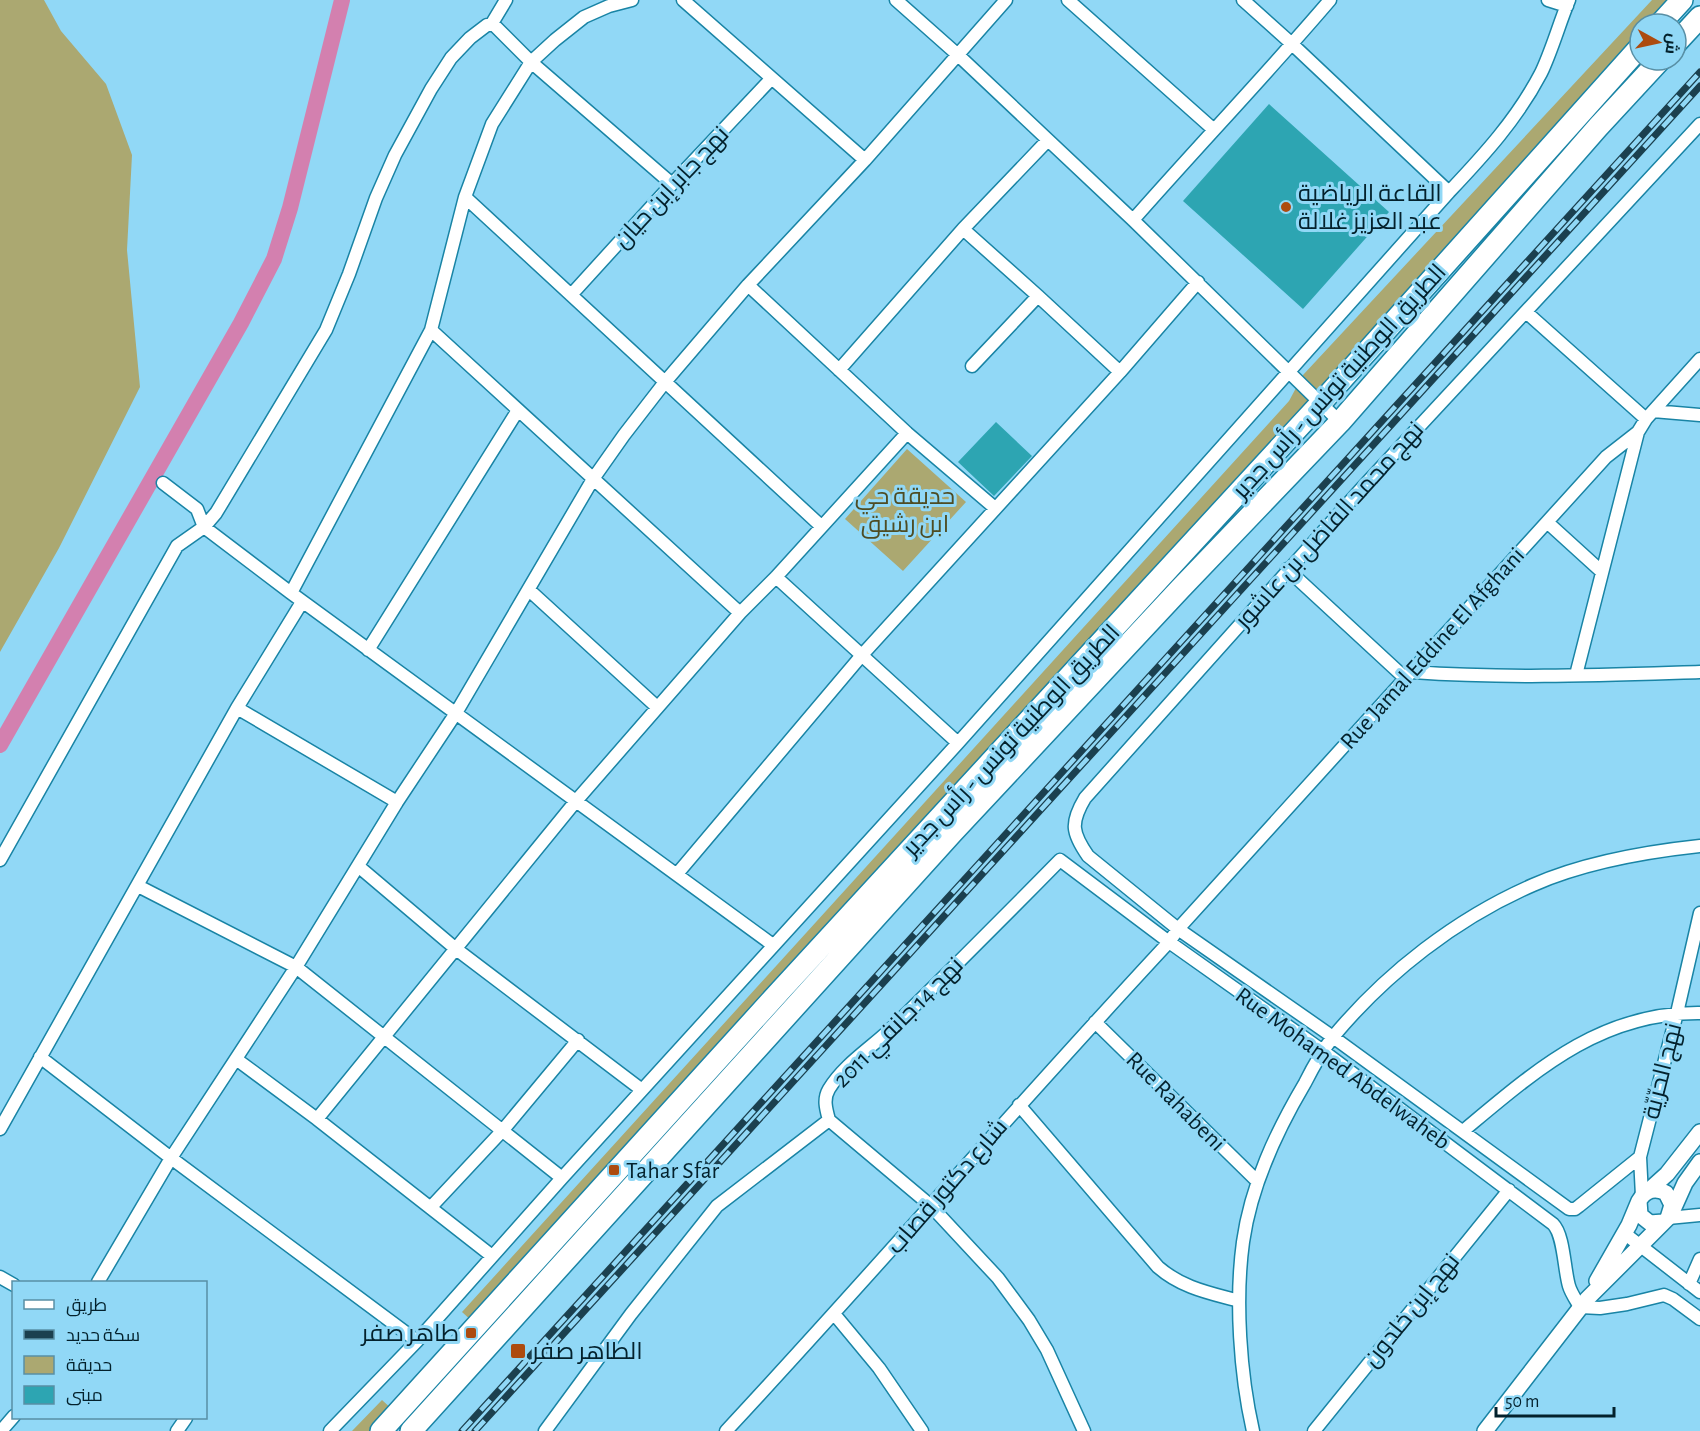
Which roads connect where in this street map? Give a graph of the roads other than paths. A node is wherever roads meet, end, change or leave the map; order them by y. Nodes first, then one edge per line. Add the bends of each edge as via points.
1 (506, 0) edge
2 (632, 0) edge
3 (683, 0) edge
4 (896, 0) edge
5 (1006, 0) edge
6 (1068, 0) edge
7 (1243, 0) edge
8 (1330, 0) edge
9 (1548, 0) edge
10 (1682, 0) edge
11 (1568, 3) edge
12 (1671, 12) edge
13 (1700, 17) edge
14 (491, 25) junction
15 (1688, 30) edge
16 (1292, 44) junction
17 (958, 55) junction
18 (1628, 60) edge
19 (531, 62) junction
20 (1649, 72) edge
21 (771, 79) junction
22 (1700, 124) edge
23 (1213, 129) junction
24 (1048, 140) junction
25 (865, 160) junction
26 (672, 184) junction
27 (1449, 192) junction
28 (465, 197) junction
29 (1133, 220) junction
30 (963, 230) junction
31 (1198, 282) junction
32 (748, 285) junction
33 (571, 295) junction
34 (1038, 296) junction
35 (1526, 312) junction
36 (431, 330) junction
37 (1700, 359) edge
38 (972, 366) dead end
39 (839, 370) junction
40 (1120, 372) junction
41 (1289, 372) junction
42 (665, 381) junction
43 (1320, 404) junction
44 (518, 410) junction
45 (1649, 415) junction
46 (1700, 415) edge
47 (1340, 422) junction
48 (1638, 432) junction
49 (907, 433) junction
50 (593, 479) junction
51 (163, 483) dead end
52 (995, 508) junction
53 (1547, 522) junction
54 (204, 526) junction
55 (821, 526) junction
56 (1287, 569) junction
57 (1602, 572) junction
58 (776, 577) junction
59 (529, 590) junction
60 (291, 593) junction
61 (302, 602) junction
62 (740, 613) junction
63 (369, 650) junction
64 (862, 655) junction
65 (1700, 672) edge
66 (1409, 675) junction
67 (1576, 675) junction
68 (657, 707) junction
69 (237, 708) junction
70 (456, 713) junction
71 (957, 743) junction
72 (576, 801) junction
73 (397, 802) junction
74 (1700, 846) edge
75 (0, 860) edge
76 (1060, 860) joint
77 (358, 866) junction
78 (677, 874) junction
79 (138, 886) junction
80 (1700, 913) edge
81 (1178, 928) junction
82 (1169, 942) junction
83 (774, 945) junction
84 (456, 949) junction
85 (296, 967) junction
86 (1677, 1013) junction
87 (1700, 1013) edge
88 (1095, 1022) junction
89 (384, 1035) junction
90 (1333, 1036) junction
91 (578, 1040) junction
92 (1323, 1051) junction
93 (40, 1057) junction
94 (236, 1059) junction
95 (642, 1090) junction
96 (1019, 1105) junction
97 (317, 1119) junction
98 (829, 1120) junction
99 (0, 1129) edge
100 (503, 1130) junction
101 (1462, 1131) junction
102 (1700, 1132) edge
103 (1640, 1156) junction
104 (171, 1158) junction
105 (1700, 1162) edge
106 (562, 1178) junction
107 (1257, 1181) junction
108 (1509, 1190) junction
109 (1643, 1196) junction
110 (930, 1205) junction
111 (431, 1207) junction
112 (1700, 1215) edge
113 (1668, 1217) junction
114 (1624, 1233) junction
115 (1640, 1246) junction
116 (492, 1256) junction
117 (1700, 1259) edge
118 (99, 1281) edge
119 (1689, 1284) junction
120 (1700, 1292) edge
121 (1239, 1301) junction
122 (1584, 1303) junction
123 (835, 1315) junction
124 (1700, 1319) edge
125 (417, 1341) junction
126 (12, 1418) edge
127 (1, 1431) edge
128 (330, 1431) edge
129 (381, 1431) edge
130 (411, 1431) edge
131 (545, 1431) edge
132 (726, 1431) edge
133 (922, 1431) edge
134 (1084, 1431) edge
135 (1253, 1431) edge
136 (1314, 1431) edge
137 (1485, 1431) edge

1 - 14 street
2 - 19 street via 584,17
3 - 21 street
4 - 17 street
5 - 17 street
6 - 23 street
7 - 16 street
8 - 16 street
9 - 11 street
10 - 12 highway
11 - 27 street via 1542,71 1513,120
13 - 15 highway
14 - 19 street
14 - 54 street via 470,38 451,58 431,89 376,198 326,330 216,513
16 - 23 street
16 - 27 street
17 - 24 street
17 - 25 street
18 - 43 highway, الطريق الوطنية تونس - رأس جدير
19 - 26 street
19 - 28 street via 492,124
20 - 47 highway, الطريق الوطنية تونس - رأس جدير
21 - 25 street
21 - 26 street, نهج جابر إبن حيان
22 - 35 street, نهج محمد الفاضل بن عاشور
23 - 29 street
24 - 29 street
24 - 30 street
25 - 32 street
26 - 33 street, نهج جابر إبن حيان
27 - 41 street
28 - 33 street
28 - 36 street
29 - 31 street
30 - 34 street
30 - 39 street
31 - 40 street
31 - 41 street
32 - 39 street
32 - 42 street
33 - 42 street
34 - 38 street
34 - 40 street
35 - 45 street
35 - 56 street, نهج محمد الفاضل بن عاشور
36 - 44 street
36 - 60 street
37 - 45 street, Rue Jamal Eddine El Afghani
39 - 49 street
40 - 52 street
41 - 43 street
41 - 71 street
42 - 50 street
42 - 55 street
43 - 47 street
43 - 129 highway, الطريق الوطنية تونس - رأس جدير
44 - 50 street
44 - 63 street
45 - 46 street
45 - 48 street, Rue Jamal Eddine El Afghani
47 - 130 highway, الطريق الوطنية تونس - رأس جدير via 952,833
48 - 53 street, Rue Jamal Eddine El Afghani via 1606,457
48 - 57 street
49 - 52 street
49 - 55 street
50 - 59 street
50 - 62 street
51 - 54 street via 197,509
52 - 64 street
53 - 57 street
53 - 66 street, Rue Jamal Eddine El Afghani
54 - 60 street
54 - 75 street via 177,546
55 - 58 street
56 - 66 street
56 - 81 street, نهج محمد الفاضل بن عاشور via 1085,798 1073,827 1088,856
57 - 67 street
58 - 62 street
58 - 64 street
59 - 68 street
59 - 70 street
60 - 61 street
61 - 63 street
61 - 69 street
62 - 68 street
63 - 70 street
64 - 71 street
64 - 78 street
65 - 67 street
66 - 67 street
66 - 81 street, Rue Jamal Eddine El Afghani
68 - 72 street
69 - 73 street
69 - 79 street
70 - 72 street
70 - 73 street
71 - 83 street
72 - 78 street
72 - 84 street
73 - 77 street
74 - 90 street via 1661,850 1578,869 1492,904 1408,961
76 - 82 street, Rue Mohamed Abdelwaheb
76 - 98 street, نهج 14 جانفي 2011 via 844,1071 827,1092
77 - 84 street
77 - 85 street
78 - 83 street
79 - 85 street
79 - 93 street
80 - 86 street, نهج الحرّيّة
81 - 82 street, Rue Jamal Eddine El Afghani
81 - 90 street, نهج محمد الفاضل بن عاشور
82 - 88 street, شارع دكتور قصاب
82 - 92 street, Rue Mohamed Abdelwaheb
83 - 95 street
84 - 89 street
84 - 91 street
85 - 89 street
85 - 94 street
86 - 87 street
86 - 101 street via 1625,1023 1566,1051
86 - 103 street, نهج الحرّيّة
88 - 96 street, شارع دكتور قصاب
88 - 107 street, Rue Rahabeni
89 - 97 street
89 - 100 street
90 - 92 street
90 - 101 street, نهج محمد الفاضل بن عاشور
91 - 95 street
91 - 100 street
92 - 107 street via 1286,1116
92 - 108 street, Rue Mohamed Abdelwaheb
93 - 99 street
93 - 104 street
94 - 97 street
94 - 104 street
95 - 106 street
96 - 110 street, شارع دكتور قصاب
96 - 121 street via 1158,1267 1192,1288
97 - 111 street
98 - 110 street
98 - 131 street, نهج 14 جانفي 2011 via 717,1206
100 - 106 street
100 - 111 street
101 - 103 street, نهج محمد الفاضل بن عاشور via 1569,1209 1580,1206
102 - 109 street via 1667,1174
103 - 109 street, نهج الحرّيّة
104 - 118 street
104 - 125 street
105 - 113 street
106 - 116 street
107 - 121 street via 1243,1242
108 - 122 street, Rue Mohamed Abdelwaheb via 1558,1228 1569,1288
108 - 136 street, نهج إبن خلدون
109 - 113 street via 1654,1190 1666,1193 1672,1205
109 - 113 street via 1640,1215 1644,1220 1650,1223
109 - 114 street
110 - 123 street, شارع دكتور قصاب
110 - 134 street via 998,1278 1029,1320
111 - 116 street
112 - 113 street
113 - 115 street
114 - 115 street
114 - 122 street
115 - 119 street
115 - 122 street
116 - 125 street
117 - 119 street
119 - 120 street
121 - 135 street via 1244,1394
122 - 124 street via 1600,1308 1664,1295
122 - 137 street
123 - 132 street, شارع دكتور قصاب
123 - 133 street via 879,1368
125 - 128 street
126 - 127 street

